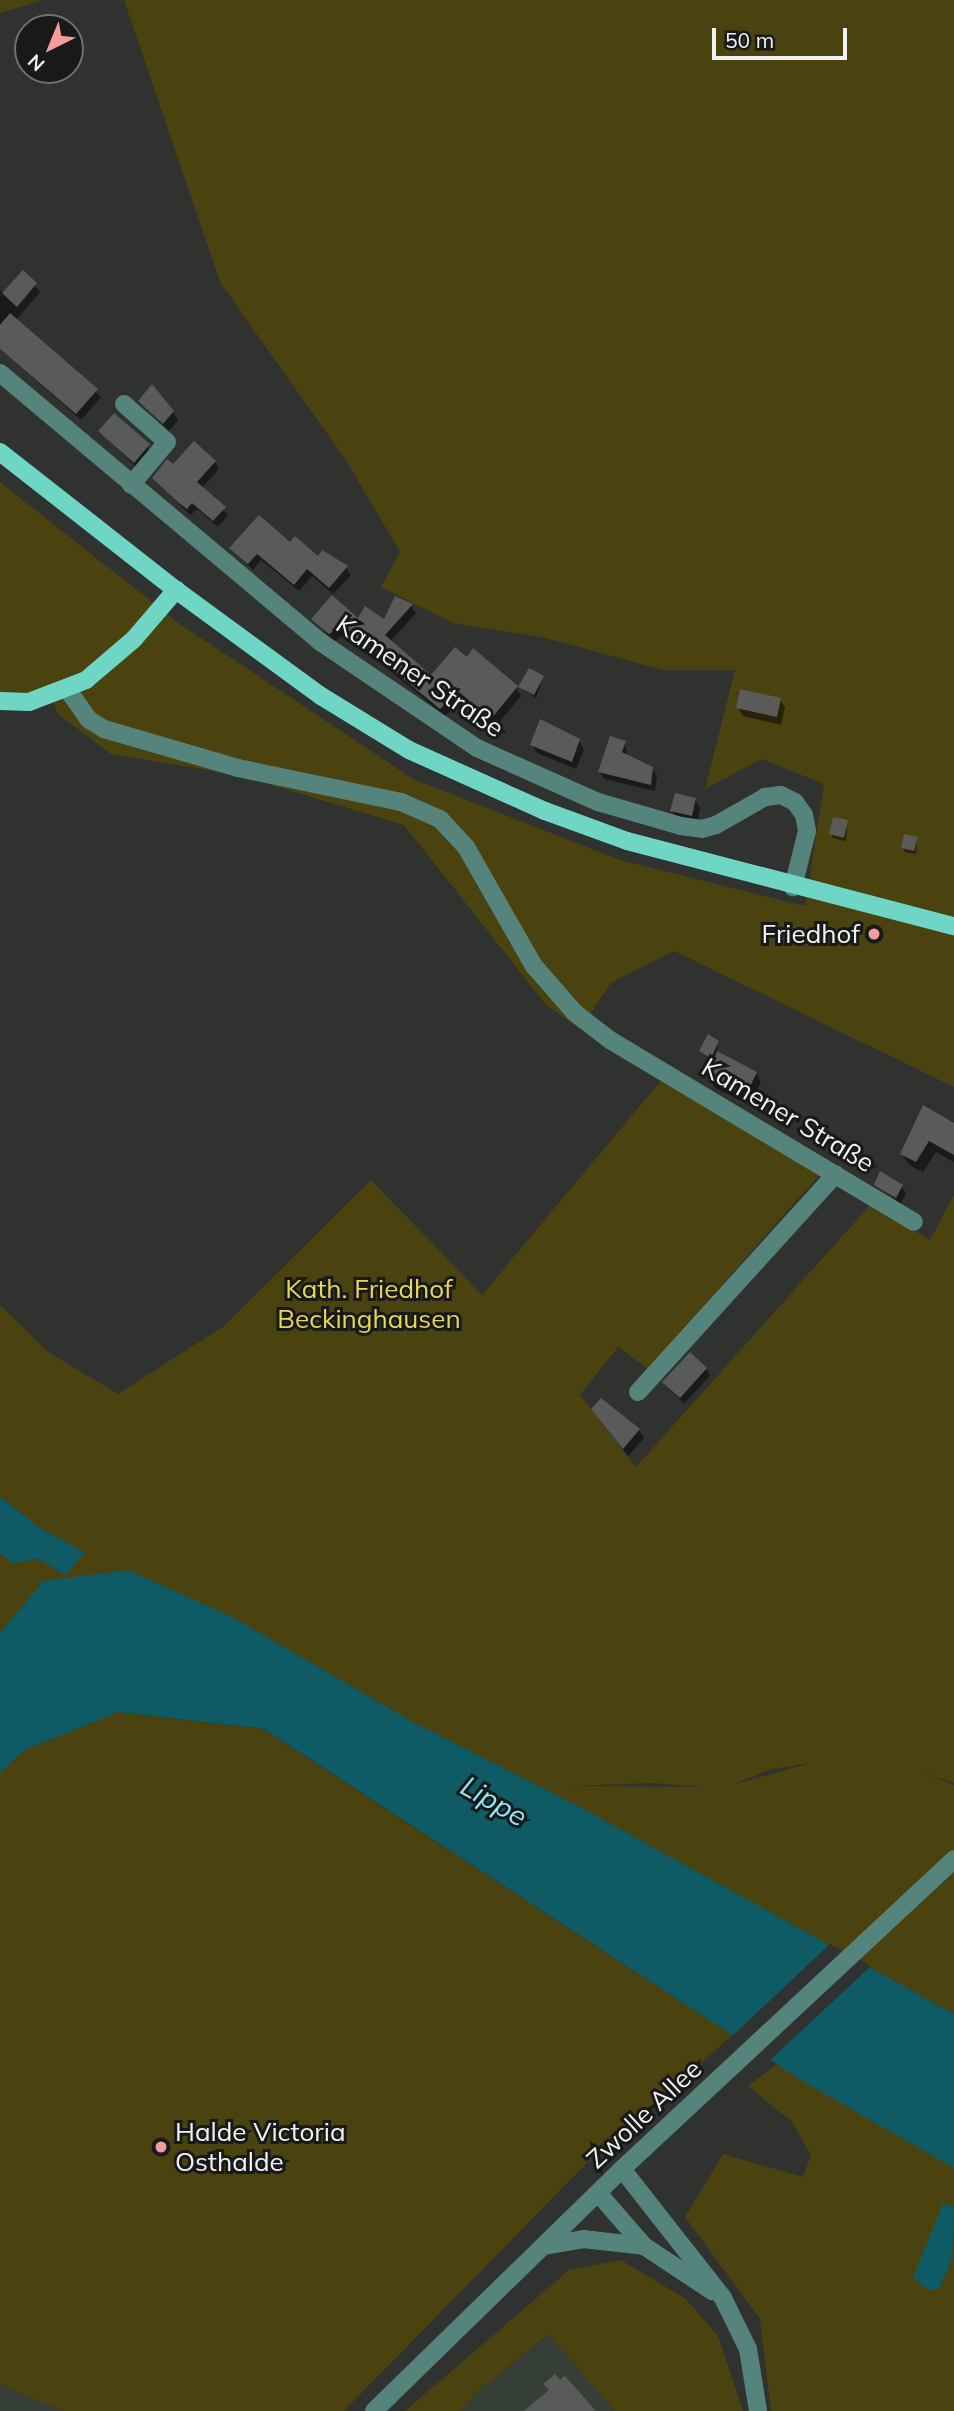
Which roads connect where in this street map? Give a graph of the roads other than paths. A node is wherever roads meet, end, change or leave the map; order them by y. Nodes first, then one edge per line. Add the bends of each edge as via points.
1 (0, 373) edge
2 (124, 404) dead end
3 (0, 452) edge
4 (131, 485) junction
5 (176, 590) junction
6 (68, 690) junction
7 (0, 701) edge
8 (793, 887) junction
9 (954, 926) edge
10 (836, 1174) junction
11 (914, 1222) dead end
12 (638, 1392) dead end
13 (954, 1859) edge
14 (622, 2169) junction
15 (598, 2193) junction
16 (544, 2246) junction
17 (644, 2246) junction
18 (723, 2298) junction
19 (374, 2411) edge
20 (758, 2411) edge

1 - 4 street, Kamener Straße
2 - 4 street via 167,442
3 - 5 main road
4 - 8 street, Kamener Straße via 378,684 520,770 598,802 702,829 765,797 781,795 795,802 807,831
5 - 6 main road via 106,666
5 - 8 main road via 321,696 409,750 533,806 627,841
6 - 7 main road via 29,702
6 - 10 street, Kamener Straße via 88,719 104,729 238,768 401,802 440,819 466,847 534,966 575,1013 610,1040
8 - 9 main road
10 - 11 street, Kamener Straße
10 - 12 street
13 - 14 street, Zwolle Allee
14 - 15 street, Zwolle Allee
14 - 18 street
15 - 16 street, Zwolle Allee
15 - 17 street
16 - 17 street via 583,2239
16 - 19 street, Zwolle Allee
17 - 18 street
18 - 20 street via 748,2348

